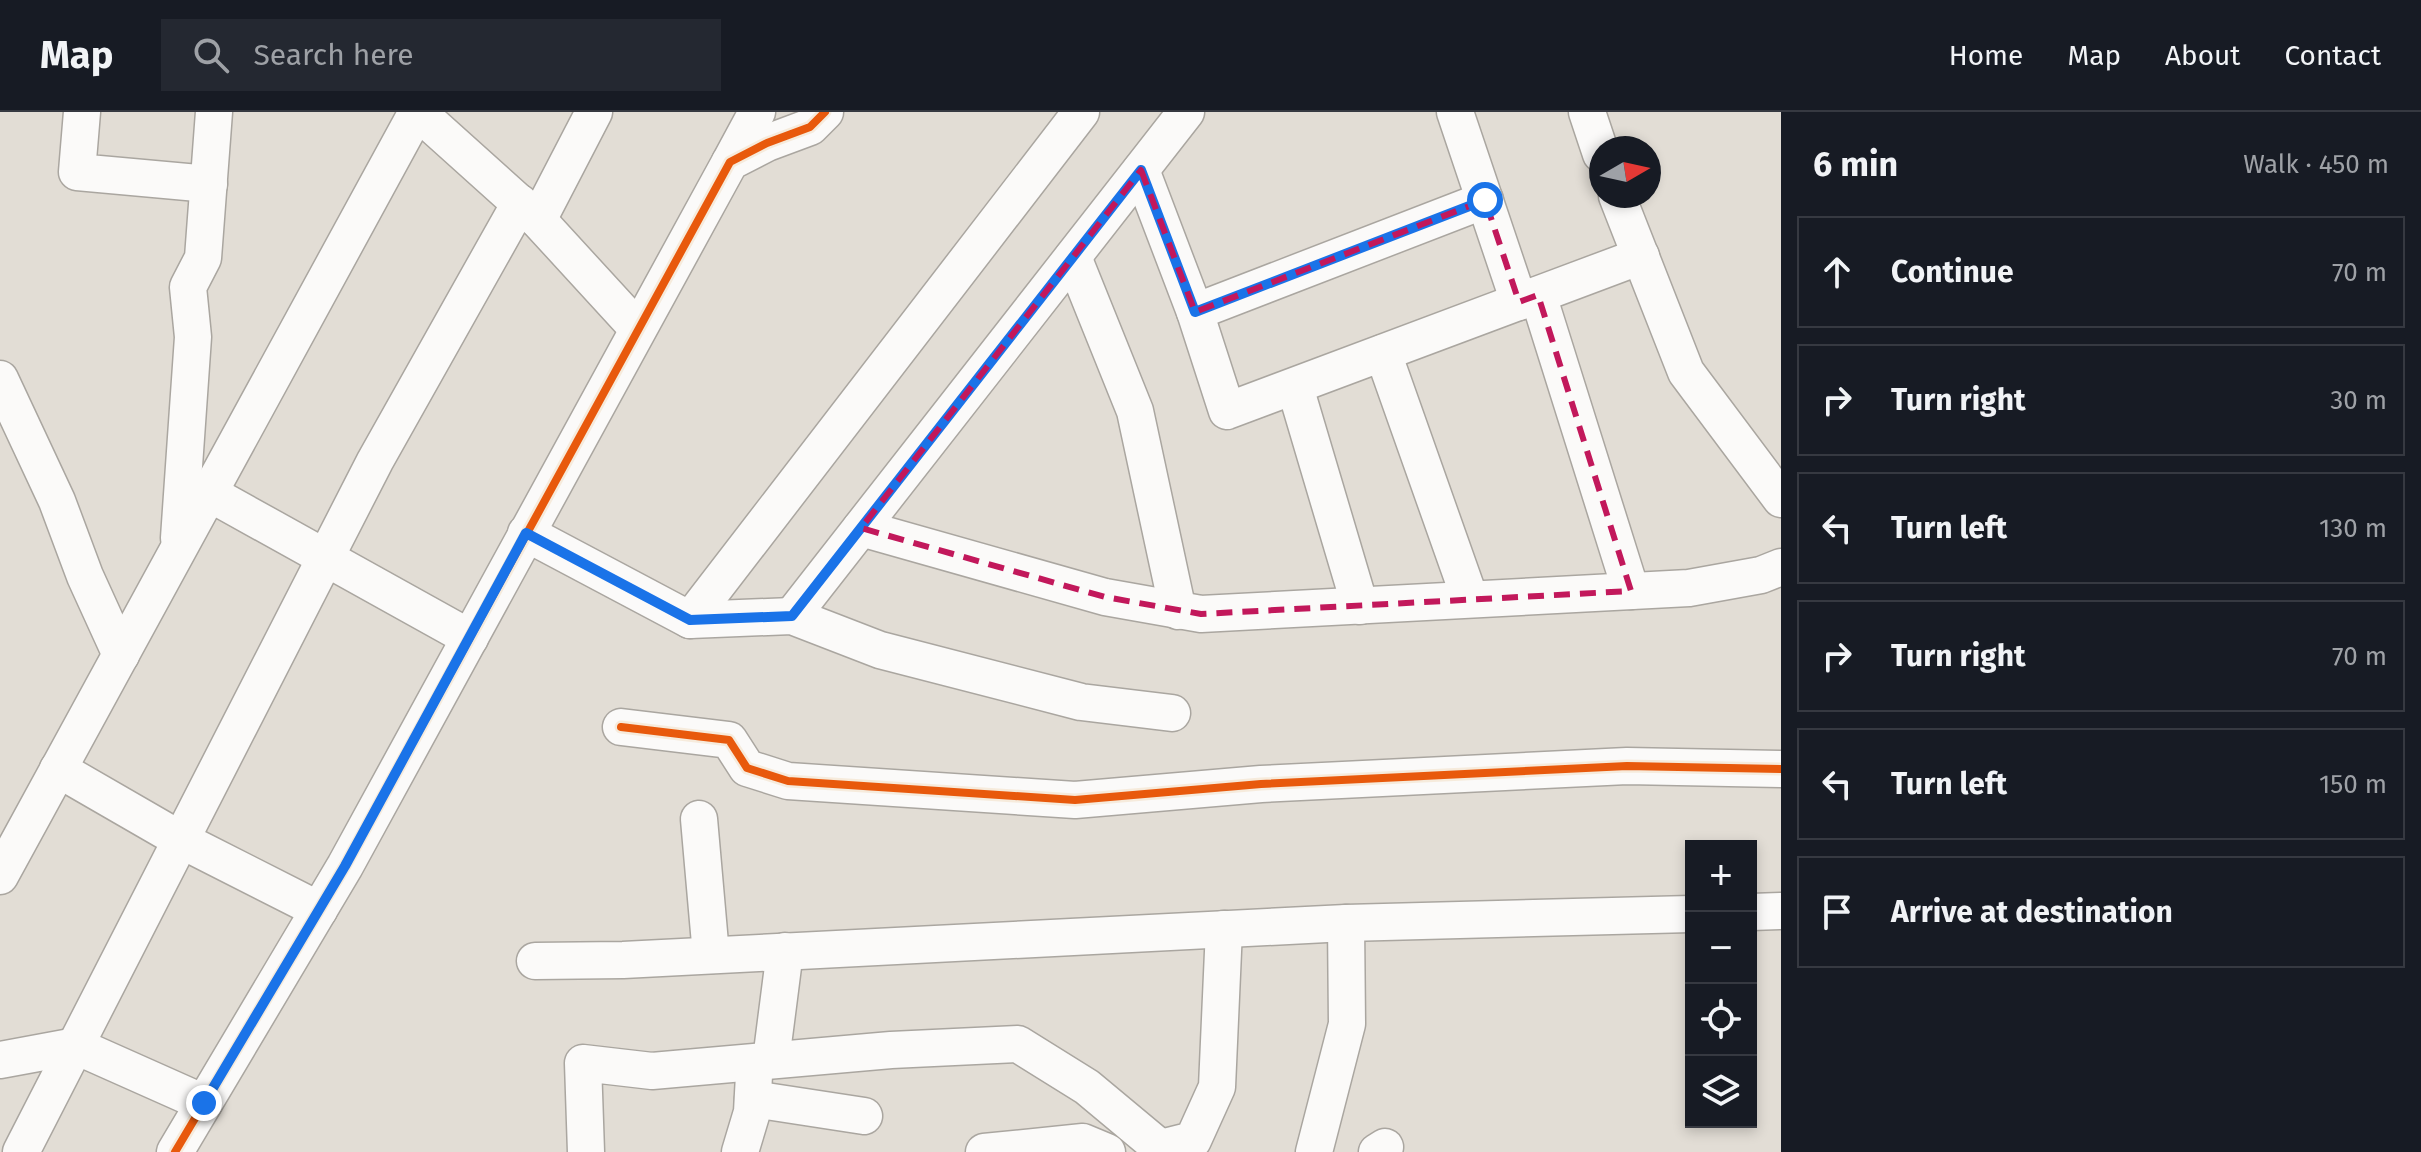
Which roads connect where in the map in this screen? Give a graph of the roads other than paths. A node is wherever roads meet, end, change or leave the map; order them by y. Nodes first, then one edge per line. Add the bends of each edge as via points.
1 (82, 112) edge
2 (214, 112) edge
3 (418, 112) edge
4 (594, 112) edge
5 (757, 112) edge
6 (825, 112) edge
7 (1081, 112) edge
8 (1186, 112) edge
9 (1455, 112) edge
10 (1587, 112) edge
11 (1595, 136) edge
12 (730, 162) junction
13 (1141, 170) junction
14 (209, 184) junction
15 (1485, 200) junction
16 (1622, 208) edge
17 (529, 211) junction
18 (1641, 256) junction
19 (1073, 257) junction
20 (1528, 298) junction
21 (1195, 312) junction
22 (638, 329) junction
23 (1383, 353) junction
24 (1295, 387) junction
25 (2, 390) edge
26 (209, 493) junction
27 (1781, 499) edge
28 (861, 528) junction
29 (526, 533) junction
30 (179, 548) junction
31 (326, 558) junction
32 (1781, 567) edge
33 (1631, 591) junction
34 (1470, 599) junction
35 (1360, 606) junction
36 (1178, 611) junction
37 (792, 616) junction
38 (690, 620) junction
39 (470, 638) junction
40 (121, 655) junction
41 (1172, 713) dead end
42 (621, 727) dead end
43 (58, 769) junction
44 (1781, 769) edge
45 (699, 819) dead end
46 (11, 828) edge
47 (181, 840) junction
48 (0, 876) edge
49 (319, 910) junction
50 (1781, 911) edge
51 (1757, 912) edge
52 (1685, 914) edge
53 (1346, 923) junction
54 (1224, 929) junction
55 (785, 951) junction
56 (711, 955) junction
57 (535, 961) dead end
58 (76, 1046) junction
59 (0, 1060) edge
60 (763, 1061) junction
61 (753, 1099) junction
62 (204, 1103) junction
63 (864, 1116) dead end
64 (990, 1151) edge
65 (1161, 1151) edge
66 (21, 1152) edge
67 (175, 1152) edge
68 (586, 1152) edge
69 (740, 1152) edge
70 (1107, 1152) edge
71 (1314, 1152) edge

1 - 14 street via 77,172
2 - 14 street
3 - 17 street
3 - 26 street
4 - 17 street
5 - 12 street
6 - 12 street via 810,127
7 - 38 street
8 - 13 street
9 - 15 street
10 - 11 street
12 - 22 street
13 - 19 street
13 - 21 street
14 - 30 street via 203,258 188,287 193,337
15 - 20 street
15 - 21 street
16 - 18 street
17 - 22 street
17 - 31 street via 375,461
18 - 20 street
18 - 27 street via 1686,372
19 - 28 street
19 - 36 street via 1135,411
20 - 23 street
20 - 33 street
21 - 24 street via 1227,411
22 - 29 street
23 - 24 street
23 - 34 street
24 - 35 street
25 - 40 street via 57,501
26 - 30 street
26 - 31 street
28 - 36 street via 1105,597
28 - 37 street
29 - 38 street
29 - 39 street
30 - 40 street
31 - 39 street
31 - 47 street
32 - 33 street via 1689,588
33 - 34 street
34 - 35 street
35 - 36 street
37 - 38 street
37 - 41 street via 880,650 1081,702
39 - 49 street
40 - 43 street
42 - 44 street via 729,740 747,768 788,781 1075,800 1261,784 1611,766
43 - 46 street
43 - 47 street
45 - 56 street
46 - 48 street
47 - 49 street
47 - 58 street
49 - 62 street
50 - 51 street
52 - 53 street
53 - 54 street
53 - 71 street via 1347,1024
54 - 55 street
54 - 65 street via 1217,1087 1193,1140
55 - 56 street
55 - 60 street
56 - 57 street
58 - 59 street
58 - 62 street
58 - 66 street
60 - 61 street
60 - 65 street via 1018,1044 1087,1087
60 - 68 street via 652,1071 583,1063
61 - 63 street
61 - 69 street
62 - 67 street
64 - 70 street via 1083,1142

